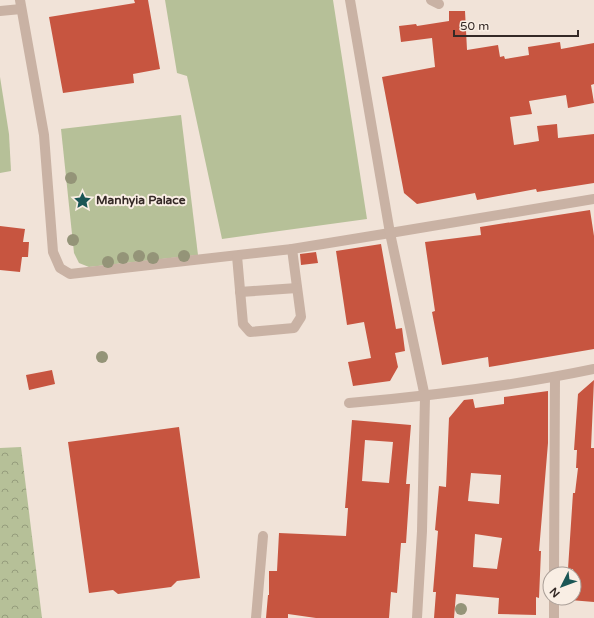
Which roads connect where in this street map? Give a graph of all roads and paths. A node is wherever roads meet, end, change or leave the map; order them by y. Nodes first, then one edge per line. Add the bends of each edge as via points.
1 (350, 0) edge
2 (21, 5) edge
3 (0, 11) edge
4 (594, 199) edge
5 (390, 233) junction
6 (292, 250) junction
7 (236, 256) junction
8 (297, 288) junction
9 (240, 292) junction
10 (594, 369) edge
11 (555, 377) junction
12 (425, 397) junction
13 (349, 403) dead end
14 (263, 536) dead end
15 (554, 566) edge
16 (554, 606) edge
17 (256, 618) edge
18 (417, 618) edge
19 (554, 618) edge

1 - 5 street
2 - 3 street
2 - 7 street via 44,135 53,252 60,268 70,274
4 - 5 street
5 - 6 street
5 - 12 street
6 - 7 street
6 - 8 street
7 - 9 street
8 - 9 street
8 - 9 street via 301,317 294,328 250,332 243,324
10 - 11 street
11 - 12 street
11 - 15 street
12 - 13 street
12 - 18 street
14 - 17 street
16 - 19 street

